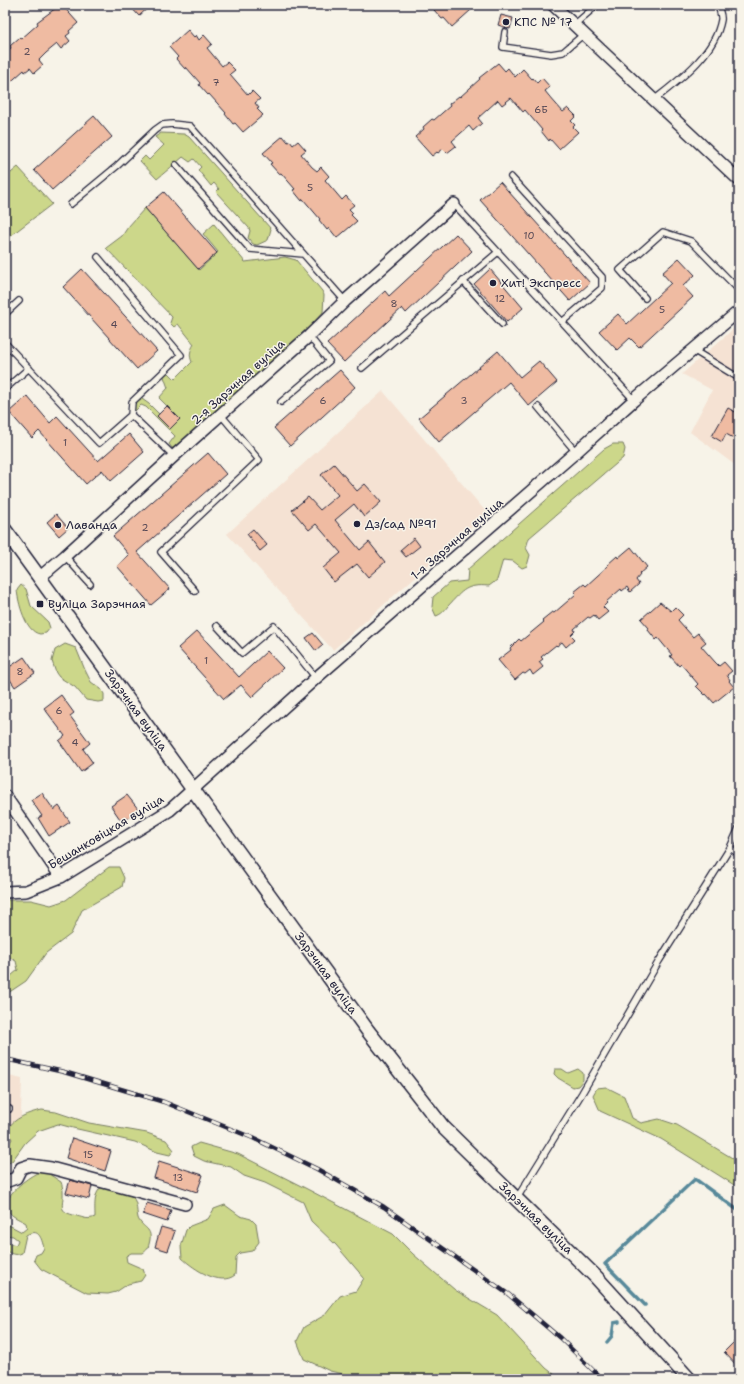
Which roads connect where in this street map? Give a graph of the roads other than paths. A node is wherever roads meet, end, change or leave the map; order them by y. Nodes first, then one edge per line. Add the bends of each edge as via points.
1 (597, 5) edge
2 (718, 5) edge
3 (557, 6) edge
4 (574, 25) junction
5 (505, 32) dead end
6 (584, 34) junction
7 (654, 100) junction
8 (176, 164) dead end
9 (511, 177) dead end
10 (739, 180) edge
11 (71, 204) dead end
12 (454, 204) joint
13 (498, 252) junction
14 (303, 254) junction
15 (98, 257) dead end
16 (463, 281) junction
17 (739, 290) edge
18 (645, 298) dead end
19 (19, 301) dead end
20 (345, 301) junction
21 (739, 311) edge
22 (5, 314) edge
23 (562, 322) junction
24 (502, 324) dead end
25 (309, 336) junction
26 (5, 343) edge
27 (693, 350) junction
28 (29, 368) junction
29 (362, 368) dead end
30 (739, 378) edge
31 (5, 389) edge
32 (634, 400) junction
33 (281, 402) dead end
34 (538, 407) dead end
35 (131, 415) junction
36 (221, 415) junction
37 (576, 452) junction
38 (174, 456) junction
39 (5, 530) edge
40 (65, 556) junction
41 (39, 578) junction
42 (90, 584) dead end
43 (195, 591) dead end
44 (218, 626) dead end
45 (316, 678) junction
46 (193, 789) junction
47 (5, 796) edge
48 (739, 828) edge
49 (730, 848) junction
50 (739, 854) edge
51 (61, 877) junction
52 (5, 892) edge
53 (5, 1182) edge
54 (516, 1199) junction
55 (185, 1204) dead end
56 (690, 1379) edge

1 - 4 lane
2 - 7 lane via 721,19 715,37 700,60
3 - 4 street
4 - 6 street
5 - 6 lane via 503,47 551,54 563,52
6 - 7 street
7 - 10 street
8 - 14 lane via 250,249
9 - 23 lane via 602,277 602,288
11 - 14 lane via 117,166 154,130 162,125 190,126
12 - 13 lane
12 - 20 street, 2-я Зарэчная вуліца
13 - 16 lane
13 - 23 lane
14 - 20 lane
15 - 35 lane via 181,355 132,402
16 - 24 lane
16 - 29 lane
17 - 18 lane via 691,241 663,232 620,270
19 - 22 lane
20 - 25 street, 2-я Зарэчная вуліца
21 - 27 street, 1-я Зарэчная вуліца
23 - 32 lane
25 - 33 lane via 329,362
25 - 36 street, 2-я Зарэчная вуліца
26 - 28 lane
27 - 30 lane
27 - 32 street, 1-я Зарэчная вуліца
28 - 31 lane
28 - 35 lane via 99,443
32 - 37 street, 1-я Зарэчная вуліца
34 - 37 lane
35 - 38 lane
36 - 38 street, 2-я Зарэчная вуліца
36 - 43 lane via 259,460 161,552
37 - 45 street, 1-я Зарэчная вуліца
38 - 40 street, 2-я Зарэчная вуліца
39 - 41 street, Зарэчная вуліца
40 - 41 street, 2-я Зарэчная вуліца
40 - 42 lane
41 - 46 street, Зарэчная вуліца
44 - 45 lane via 242,653 274,626
45 - 46 street, 1-я Зарэчная вуліца
46 - 51 street, Бешанковіцкая вуліца via 170,810
46 - 54 street, Зарэчная вуліца via 368,1031 433,1115
47 - 51 street
48 - 49 lane
49 - 50 lane
49 - 54 lane
51 - 52 street, Бешанковіцкая вуліца via 26,891
53 - 55 street via 16,1178 21,1168 51,1168
54 - 56 street, Зарэчная вуліца via 596,1277

